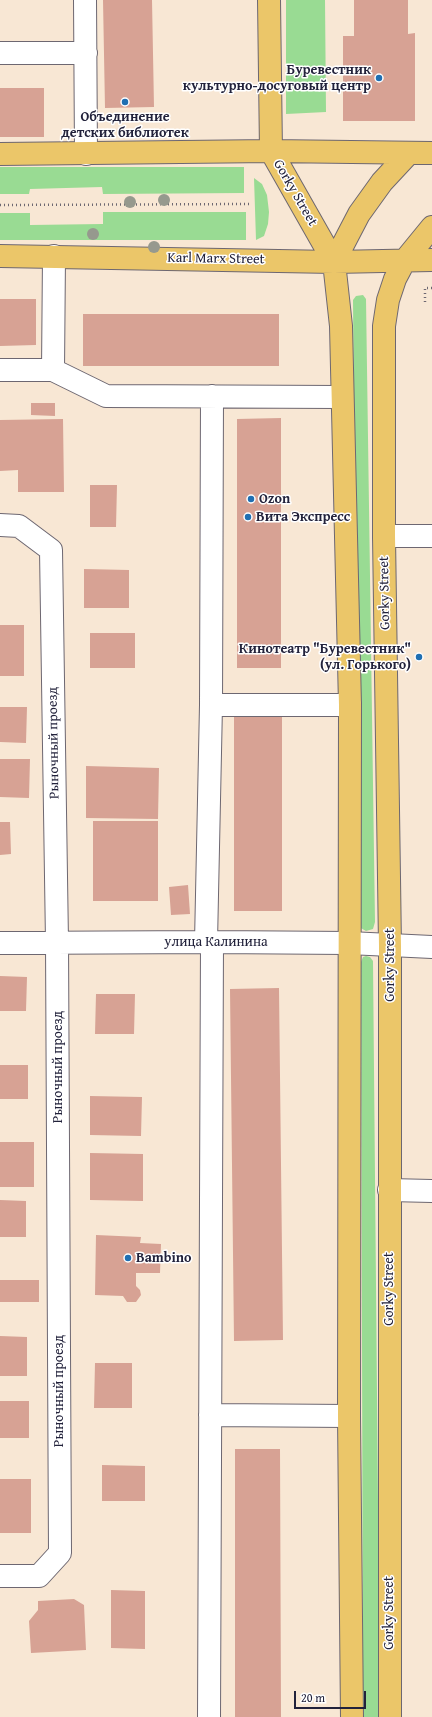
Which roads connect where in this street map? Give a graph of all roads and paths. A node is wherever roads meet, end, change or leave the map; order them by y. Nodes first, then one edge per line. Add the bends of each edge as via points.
1 (85, 0) edge
2 (269, 0) edge
3 (0, 53) edge
4 (86, 53) junction
5 (271, 151) junction
6 (409, 153) junction
7 (432, 153) edge
8 (0, 154) edge
9 (86, 154) junction
10 (250, 204) dead end
11 (0, 205) edge
12 (432, 227) edge
13 (0, 256) edge
14 (54, 256) junction
15 (405, 260) junction
16 (432, 260) edge
17 (334, 262) junction
18 (432, 288) edge
19 (425, 302) dead end
20 (0, 370) edge
21 (53, 370) junction
22 (212, 396) junction
23 (342, 397) junction
24 (0, 525) edge
25 (384, 536) junction
26 (432, 536) edge
27 (210, 705) junction
28 (350, 705) junction
29 (58, 942) junction
30 (209, 942) junction
31 (0, 943) edge
32 (349, 943) junction
33 (390, 946) junction
34 (432, 947) edge
35 (389, 1190) junction
36 (432, 1191) edge
37 (210, 1415) junction
38 (350, 1416) junction
39 (0, 1576) edge
40 (209, 1717) edge
41 (352, 1717) edge
42 (390, 1717) edge

1 - 4 street
2 - 5 main road, Gorky Street
3 - 4 street
4 - 9 street
5 - 6 main road
5 - 9 main road
5 - 17 main road, Gorky Street
6 - 7 main road
6 - 17 main road via 382,182 358,214
8 - 9 main road
10 - 11 path
12 - 15 main road, Gorky Street
13 - 14 main road, Karl Marx Street
14 - 17 main road, Karl Marx Street
14 - 21 street
15 - 16 main road, Karl Marx Street
15 - 17 main road, Karl Marx Street
15 - 25 main road, Gorky Street via 388,300 384,326
17 - 23 main road, Gorky Street via 341,326
18 - 19 path via 425,288
20 - 21 street
21 - 22 street via 106,396
22 - 23 street
22 - 27 street
23 - 28 main road, Gorky Street
24 - 29 street, Рыночный проезд via 19,526 51,550
25 - 26 street
25 - 33 main road, Gorky Street
27 - 28 street
27 - 30 street
28 - 32 main road, Gorky Street
29 - 30 street, улица Калинина
29 - 31 street, улица Калинина
29 - 39 street, Рыночный проезд via 60,1554 39,1576
30 - 32 street, улица Калинина
30 - 37 street
32 - 33 street, улица Калинина
32 - 38 main road, Gorky Street
33 - 34 street, улица Калинина
33 - 35 main road, Gorky Street
35 - 36 street
35 - 42 main road, Gorky Street
37 - 38 street
37 - 40 street
38 - 41 main road, Gorky Street

